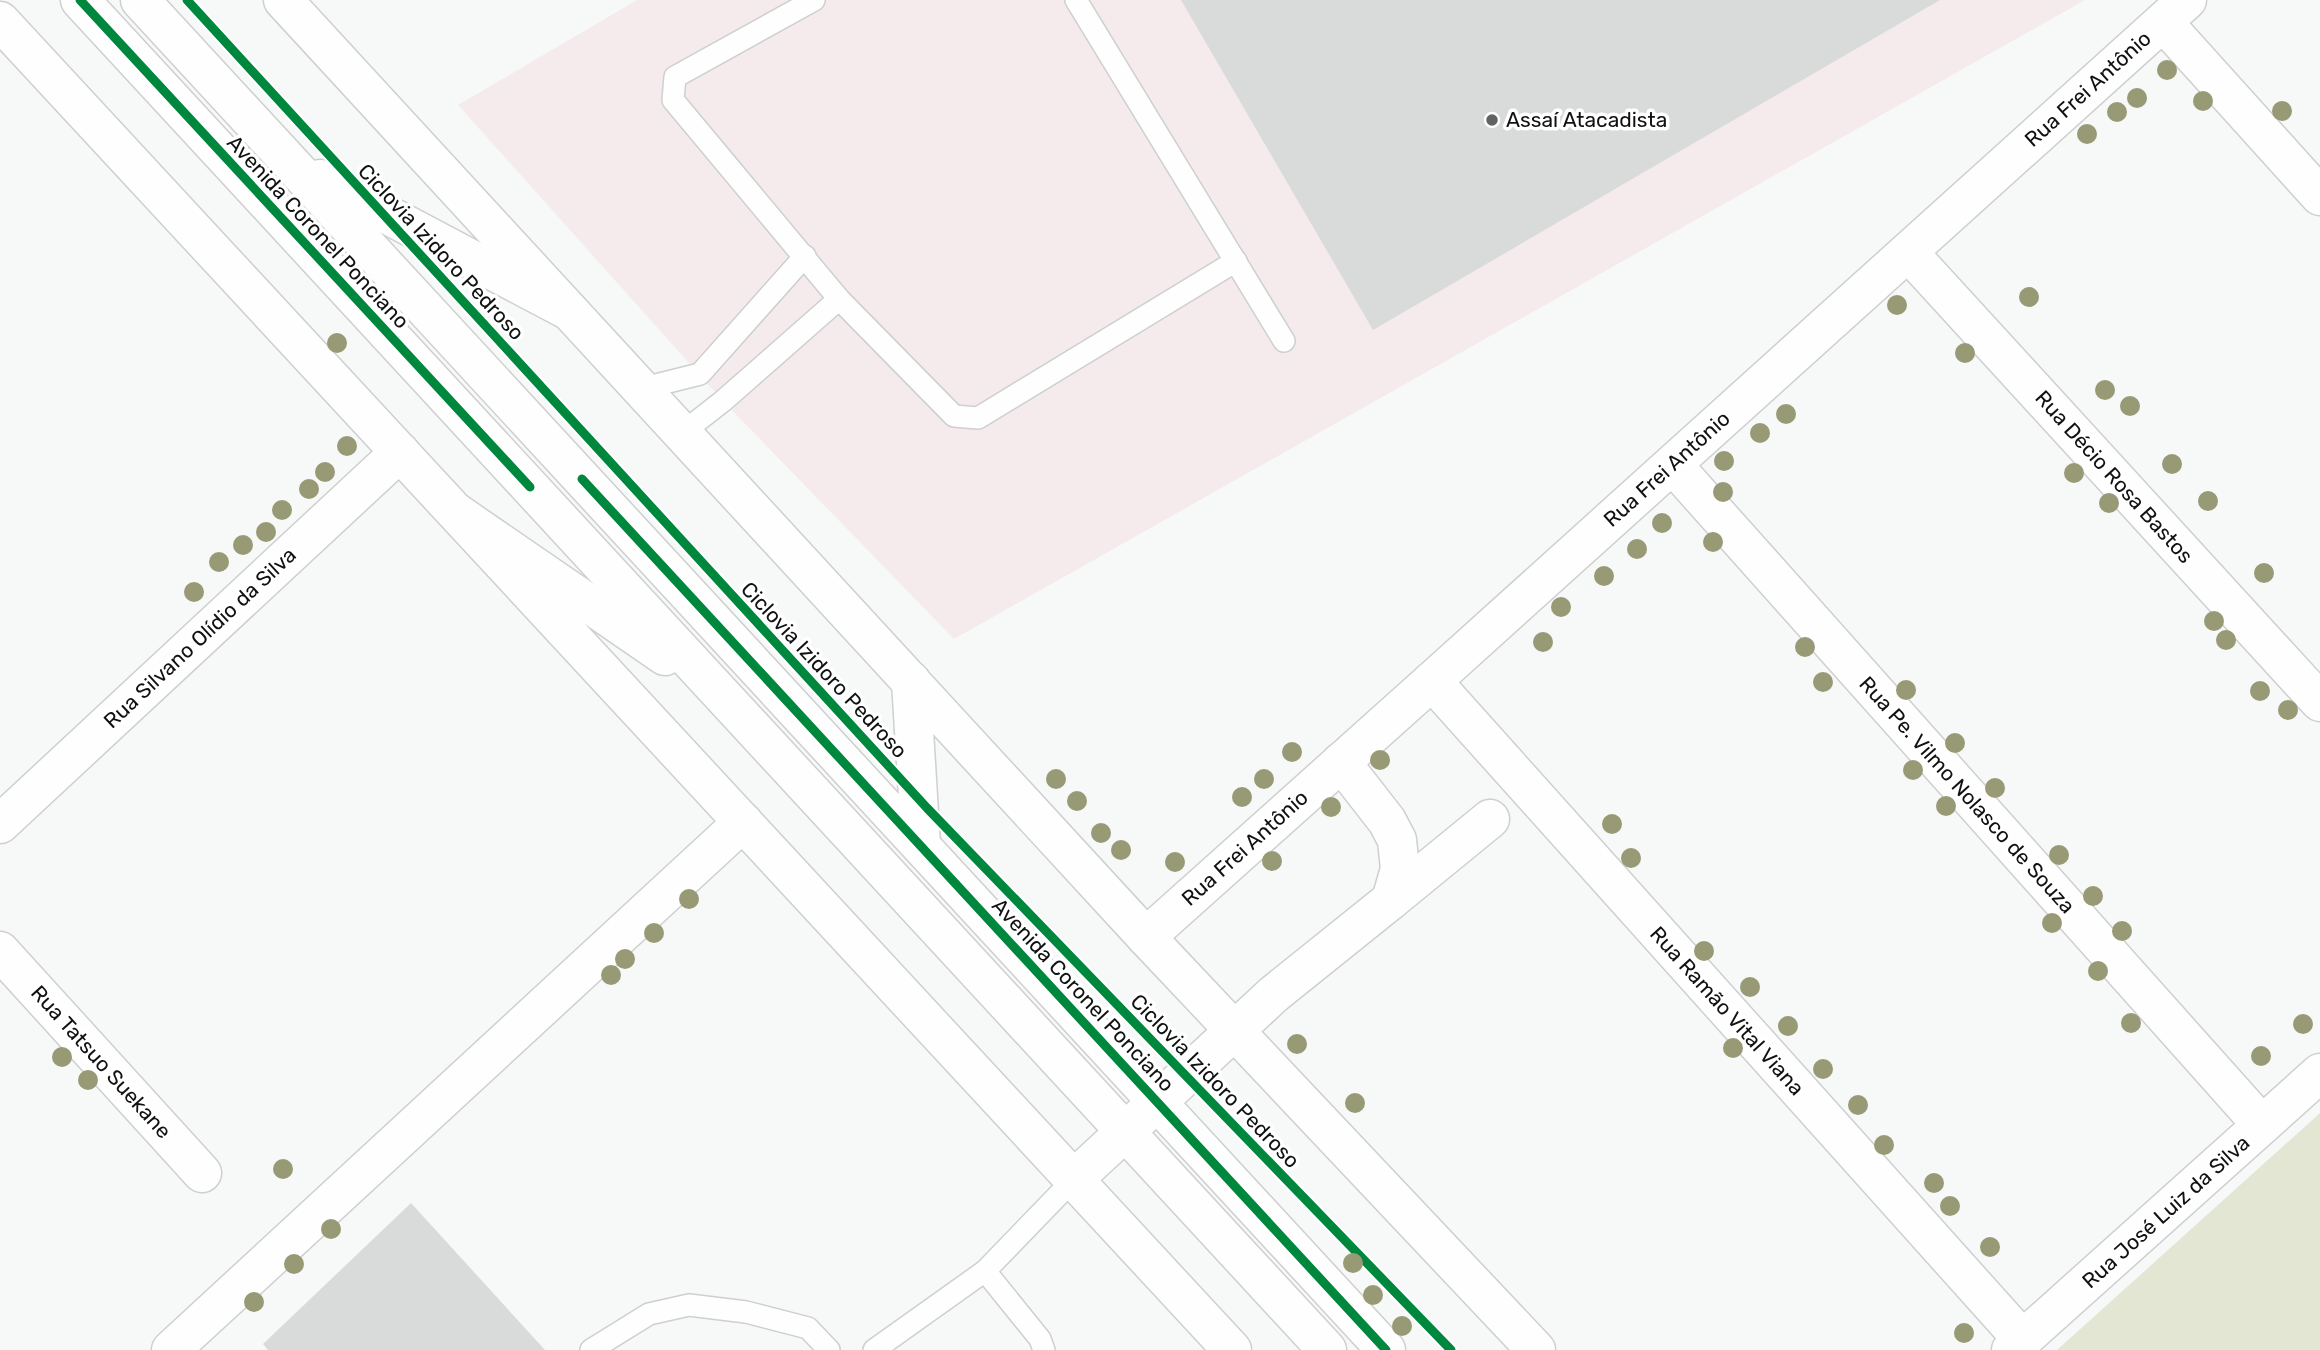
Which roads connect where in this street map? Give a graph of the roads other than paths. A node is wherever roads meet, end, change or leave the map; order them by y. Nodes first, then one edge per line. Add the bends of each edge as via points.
1 (80, 0) edge
2 (283, 0) edge
3 (814, 0) edge
4 (1076, 0) edge
5 (148, 9) edge
6 (2175, 11) edge
7 (0, 21) edge
8 (289, 162) junction
9 (2320, 197) edge
10 (1908, 252) junction
11 (805, 256) junction
12 (1236, 261) junction
13 (839, 299) junction
14 (569, 311) junction
15 (1284, 341) dead end
16 (640, 388) junction
17 (682, 433) junction
18 (400, 452) junction
19 (1673, 465) junction
20 (457, 513) junction
21 (911, 681) junction
22 (1432, 681) junction
23 (724, 697) junction
24 (2320, 702) edge
25 (1341, 762) junction
26 (1490, 819) dead end
27 (743, 822) junction
28 (0, 824) edge
29 (921, 846) junction
30 (1391, 900) junction
31 (1146, 937) junction
32 (0, 951) edge
33 (1052, 989) junction
34 (1017, 1014) junction
35 (1233, 1030) junction
36 (2320, 1073) edge
37 (1157, 1102) junction
38 (2262, 1125) junction
39 (1125, 1131) junction
40 (202, 1173) dead end
41 (1074, 1179) junction
42 (985, 1271) junction
43 (2017, 1345) edge
44 (171, 1350) edge
45 (591, 1350) edge
46 (829, 1350) edge
47 (874, 1350) edge
48 (1044, 1350) edge
49 (1232, 1350) edge
50 (1327, 1350) edge
51 (1386, 1350) edge
52 (1536, 1350) edge

1 - 23 main road, Avenida Coronel Ponciano
2 - 14 main road
3 - 11 lane via 676,77 673,100
4 - 12 lane
5 - 8 main road, Avenida Coronel Ponciano
6 - 9 main road
6 - 10 main road, Rua Frei Antônio
7 - 18 main road
8 - 14 main road
8 - 29 main road, Avenida Coronel Ponciano
10 - 19 main road, Rua Frei Antônio
10 - 24 main road, Rua Décio Rosa Bastos
11 - 13 lane
11 - 16 lane via 700,374
12 - 13 lane via 978,418 954,416
12 - 15 lane
13 - 17 lane
14 - 16 main road
16 - 17 main road
17 - 21 main road
18 - 20 main road
18 - 28 main road, Rua Silvano Olídio da Silva
19 - 22 main road, Rua Frei Antônio
19 - 38 main road, Rua Pe. Vilmo Nolasco de Souza
20 - 23 main road
20 - 27 main road
21 - 29 main road
21 - 31 main road
22 - 25 main road, Rua Frei Antônio
22 - 43 main road, Rua Ramão Vital Viana
23 - 34 main road
25 - 30 main road via 1397,839 1400,869
25 - 31 main road, Rua Frei Antônio
26 - 30 main road
27 - 41 main road
27 - 44 main road
29 - 33 main road, Avenida Coronel Ponciano
30 - 35 main road
31 - 35 main road
32 - 40 main road, Rua Tatsuo Suekane
33 - 34 main road via 1043,1009
33 - 37 main road, Avenida Coronel Ponciano
34 - 39 main road
35 - 37 main road
35 - 52 main road
36 - 38 main road, Rua José Luiz da Silva
37 - 39 main road
37 - 51 main road, Avenida Coronel Ponciano
38 - 43 main road, Rua José Luiz da Silva
39 - 41 main road
39 - 50 main road
41 - 42 lane
41 - 49 main road
42 - 47 lane
42 - 48 lane
45 - 46 lane via 649,1314 689,1305 746,1312 808,1328

